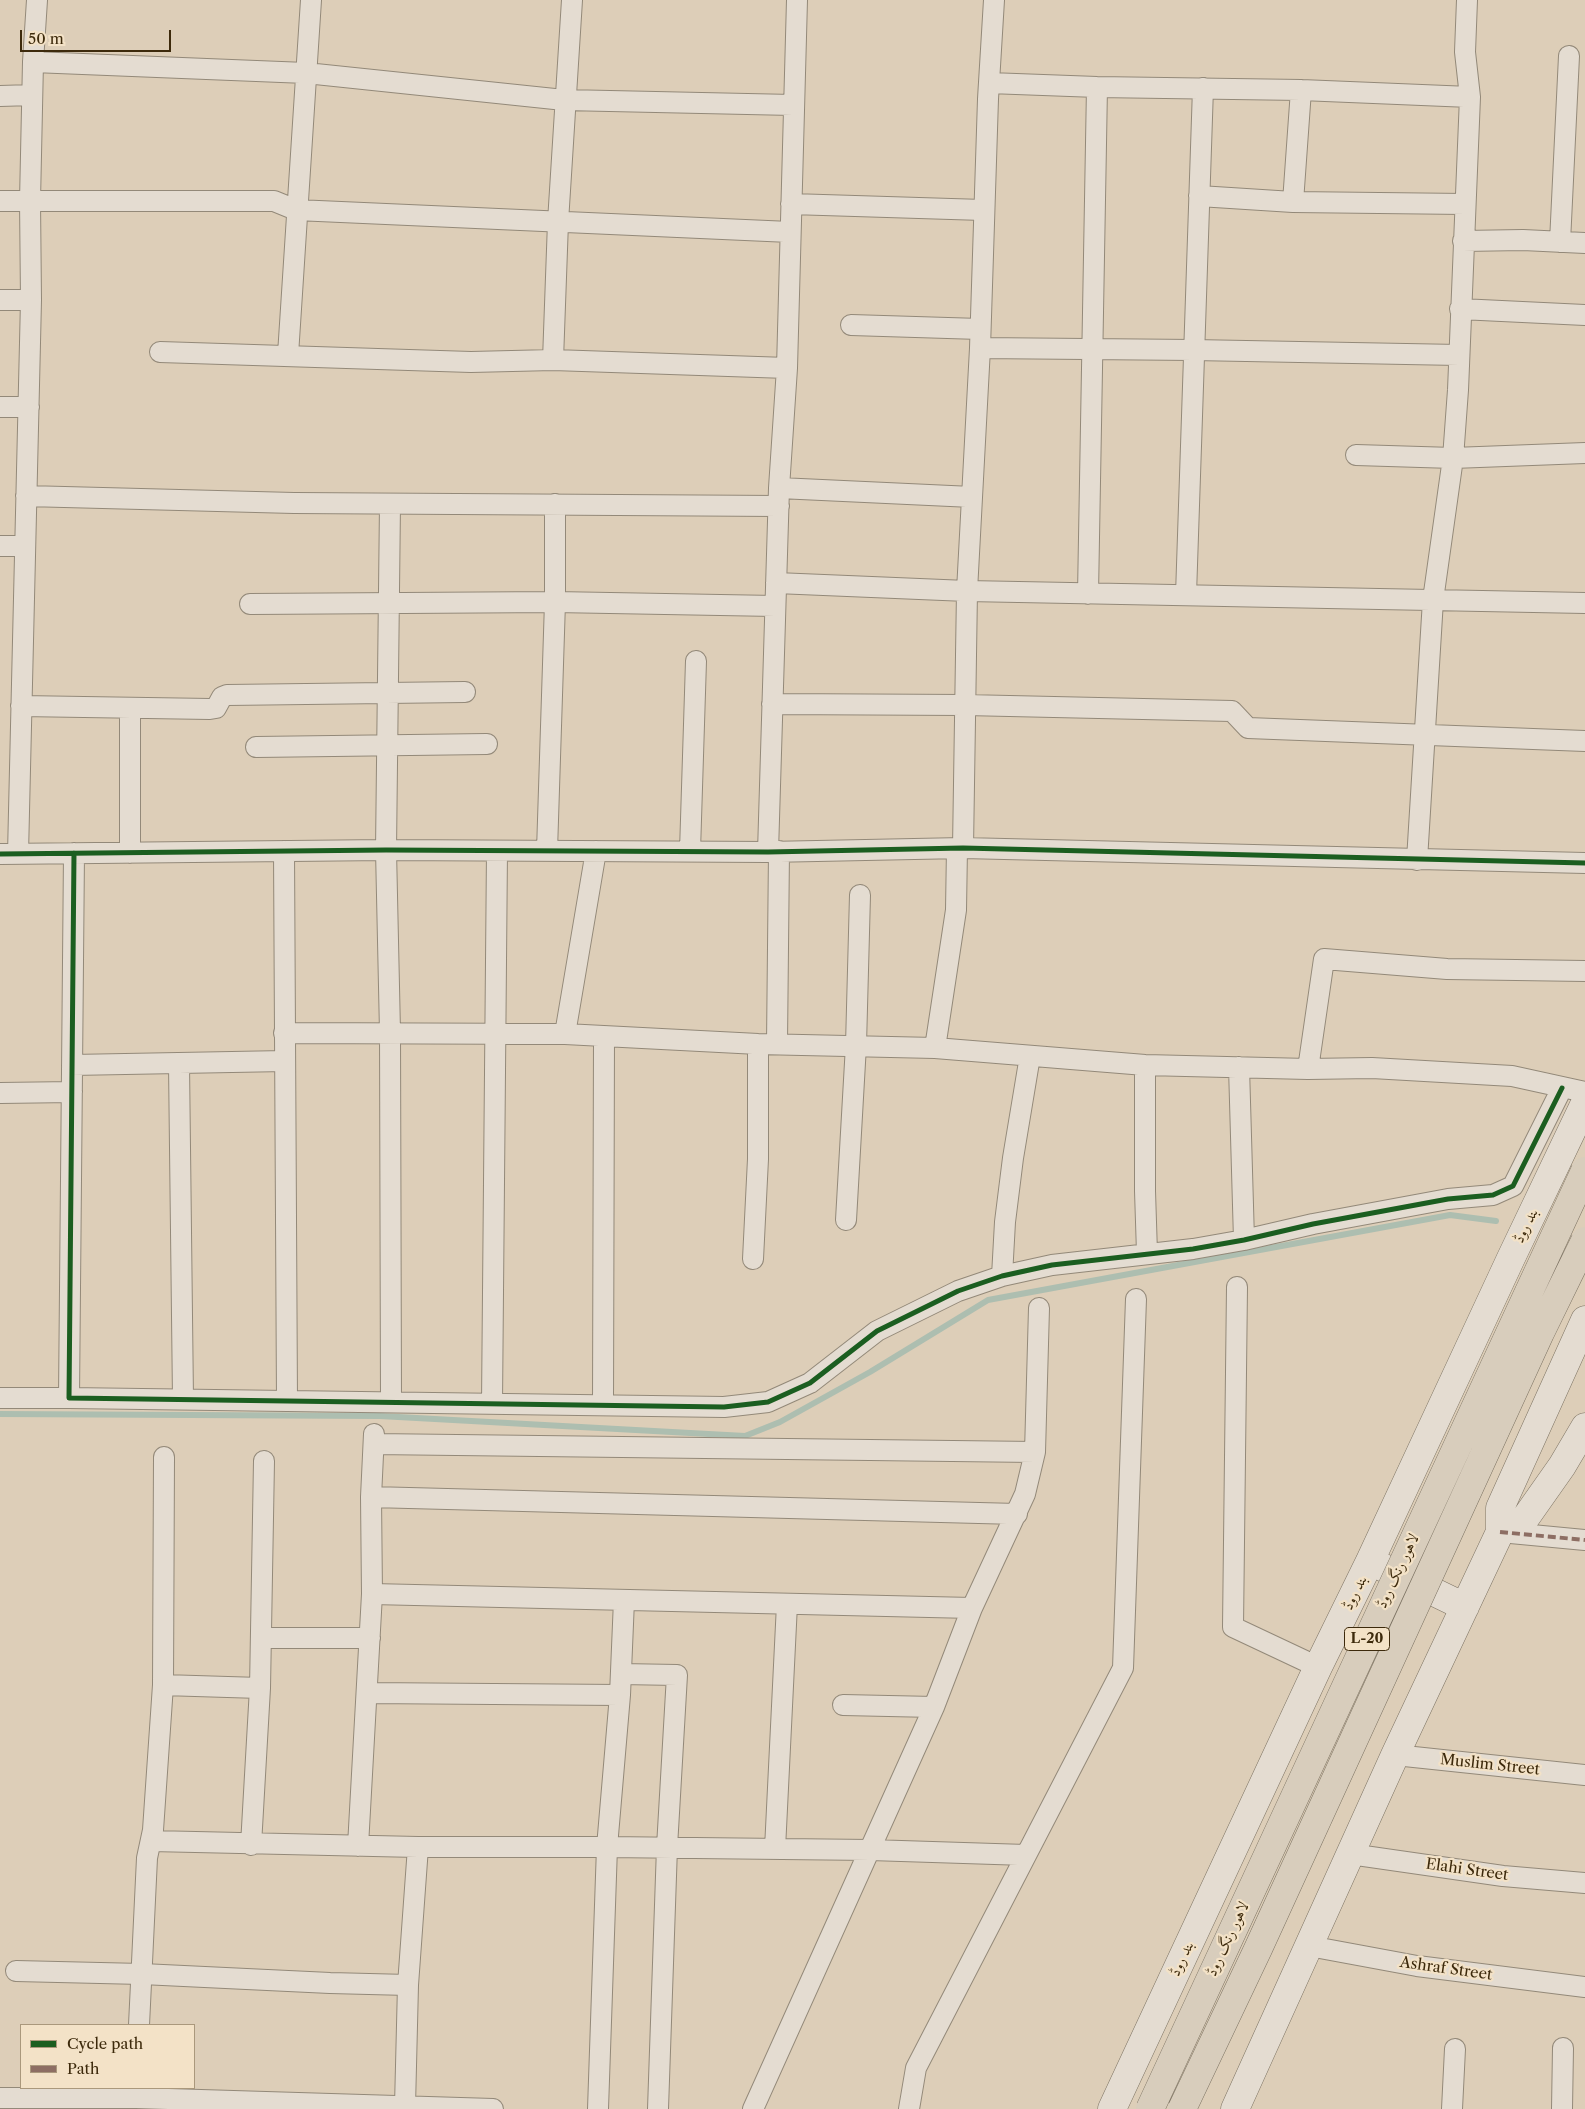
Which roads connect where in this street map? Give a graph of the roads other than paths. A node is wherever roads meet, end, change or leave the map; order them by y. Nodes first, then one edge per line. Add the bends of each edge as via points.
1 (37, 0) edge
2 (311, 0) edge
3 (572, 0) edge
4 (797, 0) edge
5 (994, 0) edge
6 (1467, 0) edge
7 (1569, 56) dead end
8 (33, 62) junction
9 (306, 74) junction
10 (989, 83) junction
11 (1097, 87) junction
12 (1203, 88) junction
13 (1301, 90) junction
14 (32, 94) junction
15 (0, 96) edge
16 (1470, 96) junction
17 (564, 100) junction
18 (793, 105) junction
19 (1199, 196) junction
20 (30, 200) junction
21 (0, 201) edge
22 (1293, 202) junction
23 (791, 204) junction
24 (1464, 204) junction
25 (296, 210) junction
26 (983, 210) junction
27 (558, 222) junction
28 (790, 232) junction
29 (1463, 241) junction
30 (1560, 242) junction
31 (1585, 243) edge
32 (0, 300) edge
33 (31, 300) junction
34 (1460, 309) junction
35 (1585, 315) edge
36 (851, 325) dead end
37 (980, 338) junction
38 (1092, 349) junction
39 (1193, 350) junction
40 (160, 352) dead end
41 (288, 355) junction
42 (1458, 355) junction
43 (553, 360) junction
44 (787, 368) junction
45 (0, 407) edge
46 (29, 407) junction
47 (1585, 454) edge
48 (1356, 455) dead end
49 (1452, 458) junction
50 (26, 496) junction
51 (779, 497) junction
52 (972, 497) junction
53 (390, 504) junction
54 (555, 504) junction
55 (0, 546) edge
56 (25, 546) junction
57 (776, 583) junction
58 (967, 591) junction
59 (1088, 594) junction
60 (1186, 595) junction
61 (1433, 600) junction
62 (388, 602) junction
63 (556, 602) junction
64 (1585, 603) edge
65 (250, 604) dead end
66 (776, 606) junction
67 (696, 661) dead end
68 (388, 692) junction
69 (465, 692) dead end
70 (772, 704) junction
71 (965, 705) junction
72 (21, 706) junction
73 (130, 708) junction
74 (1424, 734) junction
75 (1585, 740) edge
76 (487, 744) dead end
77 (387, 746) junction
78 (256, 747) dead end
79 (960, 848) junction
80 (386, 850) junction
81 (284, 851) junction
82 (497, 851) junction
83 (547, 851) junction
84 (596, 851) junction
85 (690, 851) junction
86 (773, 852) junction
87 (74, 853) junction
88 (130, 853) junction
89 (9, 854) edge
90 (1417, 860) junction
91 (1585, 863) edge
92 (860, 895) dead end
93 (1585, 971) edge
94 (390, 1032) junction
95 (284, 1033) junction
96 (496, 1033) junction
97 (565, 1034) junction
98 (604, 1037) junction
99 (768, 1044) junction
100 (856, 1045) junction
101 (935, 1048) junction
102 (1030, 1056) junction
103 (285, 1061) junction
104 (180, 1064) junction
105 (1146, 1064) junction
106 (72, 1065) junction
107 (1239, 1067) junction
108 (1308, 1069) junction
109 (1562, 1088) junction
110 (72, 1092) junction
111 (1585, 1092) edge
112 (0, 1093) edge
113 (1585, 1103) edge
114 (1585, 1171) edge
115 (846, 1220) dead end
116 (1244, 1240) junction
117 (1585, 1241) edge
118 (1147, 1253) junction
119 (754, 1259) dead end
120 (1002, 1276) junction
121 (1237, 1287) dead end
122 (1136, 1299) dead end
123 (1039, 1308) dead end
124 (1585, 1320) edge
125 (0, 1398) edge
126 (69, 1398) junction
127 (184, 1400) junction
128 (287, 1401) junction
129 (391, 1402) junction
130 (492, 1403) junction
131 (603, 1405) junction
132 (1585, 1427) edge
133 (1035, 1452) junction
134 (164, 1457) dead end
135 (264, 1461) dead end
136 (371, 1497) junction
137 (1017, 1514) junction
138 (1500, 1532) junction
139 (1585, 1540) edge
140 (1370, 1561) junction
141 (372, 1594) junction
142 (624, 1600) junction
143 (787, 1604) junction
144 (1465, 1607) junction
145 (972, 1608) junction
146 (261, 1638) junction
147 (370, 1638) junction
148 (1318, 1667) junction
149 (621, 1674) junction
150 (163, 1685) junction
151 (260, 1688) junction
152 (368, 1693) junction
153 (620, 1695) junction
154 (843, 1705) dead end
155 (934, 1707) junction
156 (1395, 1755) junction
157 (1585, 1775) edge
158 (150, 1841) junction
159 (251, 1845) junction
160 (358, 1846) junction
161 (418, 1847) junction
162 (607, 1847) junction
163 (667, 1847) junction
164 (775, 1849) junction
165 (870, 1850) junction
166 (1350, 1854) junction
167 (1026, 1855) junction
168 (1585, 1883) edge
169 (1309, 1946) junction
170 (16, 1971) dead end
171 (142, 1974) junction
172 (408, 1985) junction
173 (1585, 1987) edge
174 (139, 2024) edge
175 (1563, 2048) dead end
176 (1455, 2049) dead end
177 (0, 2098) edge
178 (139, 2098) edge
179 (405, 2106) junction
180 (493, 2109) edge
181 (598, 2109) edge
182 (658, 2109) edge
183 (752, 2109) edge
184 (909, 2109) edge
185 (1112, 2109) edge
186 (1150, 2109) edge
187 (1182, 2109) edge
188 (1235, 2109) edge
189 (1452, 2109) edge
190 (1562, 2109) edge

1 - 8 street
2 - 9 street
3 - 17 street
4 - 18 street
5 - 10 street
6 - 16 street via 1465,52
7 - 30 street
8 - 9 street
8 - 14 street
9 - 17 street
9 - 25 street
10 - 11 street
10 - 26 street
11 - 12 street
11 - 38 street
12 - 13 street
12 - 19 street
13 - 16 street
13 - 22 street
14 - 15 street
14 - 20 street
16 - 24 street
17 - 18 street
17 - 27 street
18 - 23 street
19 - 22 street
19 - 39 street
20 - 21 street
20 - 25 street via 274,201
20 - 33 street
22 - 24 street
23 - 26 street
23 - 28 street
24 - 29 street
25 - 27 street
25 - 41 street
26 - 37 street
27 - 28 street
27 - 43 street
28 - 44 street
29 - 30 street
29 - 34 street
30 - 31 street
32 - 33 street
33 - 46 street
34 - 35 street
34 - 42 street
36 - 37 street
37 - 38 street
37 - 52 street
38 - 39 street
38 - 59 street
39 - 42 street
39 - 60 street
40 - 41 street
41 - 43 street via 471,362
42 - 49 street
43 - 44 street
44 - 51 street
45 - 46 street
46 - 50 street
47 - 49 street
48 - 49 street
49 - 61 street
50 - 53 street
50 - 56 street
51 - 52 street
51 - 54 street
51 - 57 street
52 - 58 street
53 - 54 street
53 - 62 street
54 - 63 street
55 - 56 street
56 - 72 street
57 - 58 street
57 - 66 street
58 - 59 street
58 - 71 street
59 - 60 street
60 - 61 street
61 - 64 street
61 - 74 street
62 - 63 street
62 - 65 street
62 - 68 street
63 - 66 street
63 - 83 street
66 - 70 street
67 - 85 street
68 - 69 street
68 - 73 street via 227,694 216,708 210,709
68 - 77 street
70 - 71 street
70 - 86 street
71 - 74 street via 1232,711 1248,728
71 - 79 street
72 - 73 street
72 - 89 street
73 - 88 street
74 - 75 street
74 - 90 street
76 - 77 street
77 - 78 street
77 - 80 street
79 - 86 street
79 - 90 street
79 - 101 street via 956,910
80 - 81 street
80 - 82 street
80 - 94 street
81 - 88 street
81 - 95 street
82 - 83 street
82 - 96 street
83 - 84 street
84 - 85 street
84 - 97 street
85 - 86 street
86 - 99 street
87 - 88 street
87 - 89 street
87 - 106 street
90 - 91 street
92 - 100 street
93 - 108 street via 1447,969 1324,959
94 - 95 street
94 - 96 street
94 - 129 street
95 - 103 street
96 - 97 street
96 - 130 street
97 - 98 street
98 - 99 street
98 - 131 street
99 - 100 street
99 - 119 street
100 - 101 street
100 - 115 street
101 - 102 street
102 - 105 street
102 - 120 street via 1013,1158
103 - 104 street
103 - 128 street
104 - 106 street
104 - 127 street
105 - 107 street
105 - 118 street
106 - 110 street
107 - 108 street
107 - 116 street
108 - 109 street via 1372,1068 1512,1076
109 - 111 street
109 - 116 street via 1513,1186 1493,1195 1448,1199
110 - 112 street
110 - 126 street
113 - 140 main road, بند روڈ
114 - 186 highway, لاہور رنگ روڈ / L-20, bridge
116 - 118 street
117 - 187 highway, لاہور رنگ روڈ / L-20, bridge
118 - 120 street via 1052,1265
120 - 131 street via 958,1290 877,1331 810,1383 768,1402 724,1408
121 - 148 street via 1233,1627
122 - 167 street via 1124,1668
123 - 133 street
124 - 138 main road via 1500,1508
125 - 126 street
126 - 127 street
127 - 128 street
128 - 129 street
129 - 130 street
130 - 131 street
132 - 138 main road via 1524,1520
133 - 136 street via 374,1439
133 - 137 street
134 - 150 street
135 - 146 street
136 - 137 street
136 - 141 street
137 - 145 street
138 - 139 street
138 - 144 main road
140 - 144 main road
140 - 148 main road, بند روڈ
141 - 142 street
141 - 147 street
142 - 143 street
142 - 149 street
143 - 145 street
143 - 164 street
144 - 156 main road
145 - 155 street
146 - 147 street
146 - 151 street
147 - 152 street
148 - 185 main road, بند روڈ
149 - 153 street
149 - 163 street via 677,1675
150 - 151 street
150 - 158 street
151 - 159 street
152 - 153 street
152 - 160 street
153 - 162 street
154 - 155 street
155 - 165 street
156 - 157 street, Muslim Street
156 - 166 main road
158 - 159 street
158 - 171 street
159 - 160 street
160 - 161 street
161 - 162 street
161 - 172 street
162 - 163 street
162 - 181 street
163 - 164 street
163 - 182 street
164 - 165 street
165 - 167 street
165 - 183 street
166 - 168 street, Elahi Street via 1503,1876
166 - 169 main road
167 - 184 street via 916,2068
169 - 173 street, Ashraf Street via 1417,1966
169 - 188 main road
170 - 171 street
171 - 172 street
171 - 174 street
172 - 179 street
175 - 190 street
176 - 189 street
177 - 178 street
178 - 179 street
179 - 180 street

